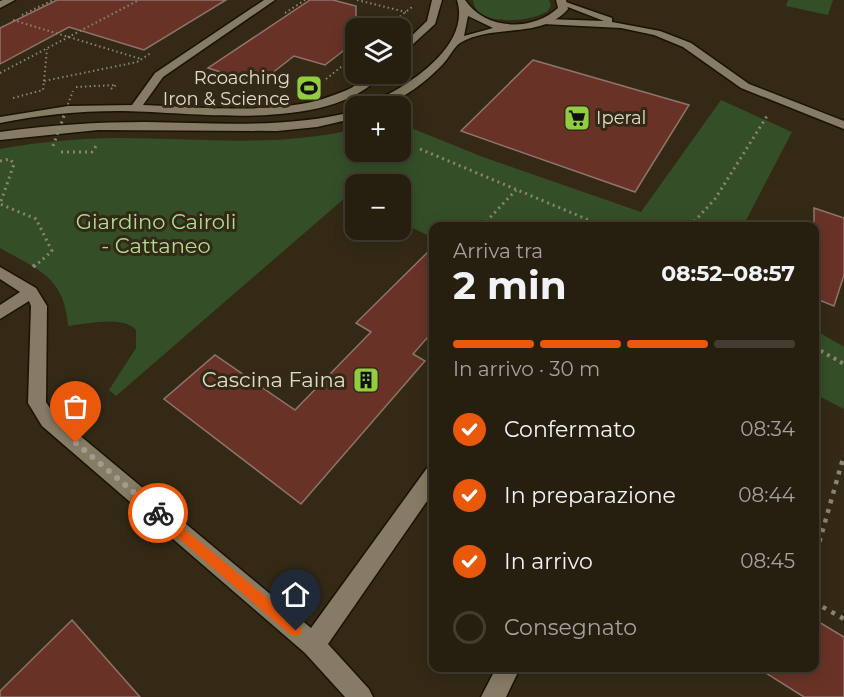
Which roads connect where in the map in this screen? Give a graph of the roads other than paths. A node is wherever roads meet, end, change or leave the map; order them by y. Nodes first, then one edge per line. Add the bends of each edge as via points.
1 (10, 0) edge
2 (270, 0) edge
3 (437, 0) edge
4 (562, 1) edge
5 (462, 4) edge
6 (0, 5) edge
7 (546, 22) junction
8 (621, 25) junction
9 (508, 26) junction
10 (457, 41) junction
11 (411, 42) edge
12 (364, 84) edge
13 (396, 96) edge
14 (135, 108) junction
15 (345, 117) edge
16 (0, 120) edge
17 (844, 125) edge
18 (0, 136) edge
19 (16, 282) edge
20 (0, 314) edge
21 (429, 481) edge
22 (313, 645) junction
23 (506, 672) edge
24 (361, 697) edge
25 (493, 697) edge

1 - 6 street
2 - 14 street via 159,75
3 - 11 street via 432,22
4 - 7 street via 563,9
4 - 8 street
5 - 9 street via 483,21
5 - 10 street
7 - 8 street
7 - 9 street
8 - 17 street via 679,41 739,82
9 - 10 street
10 - 13 street via 419,80
12 - 14 street via 340,97 296,108
14 - 16 street via 48,112
15 - 18 street via 284,127 77,126
19 - 20 street
19 - 22 street via 36,298 40,311 37,403 48,420
21 - 22 street
22 - 24 street
23 - 25 street

